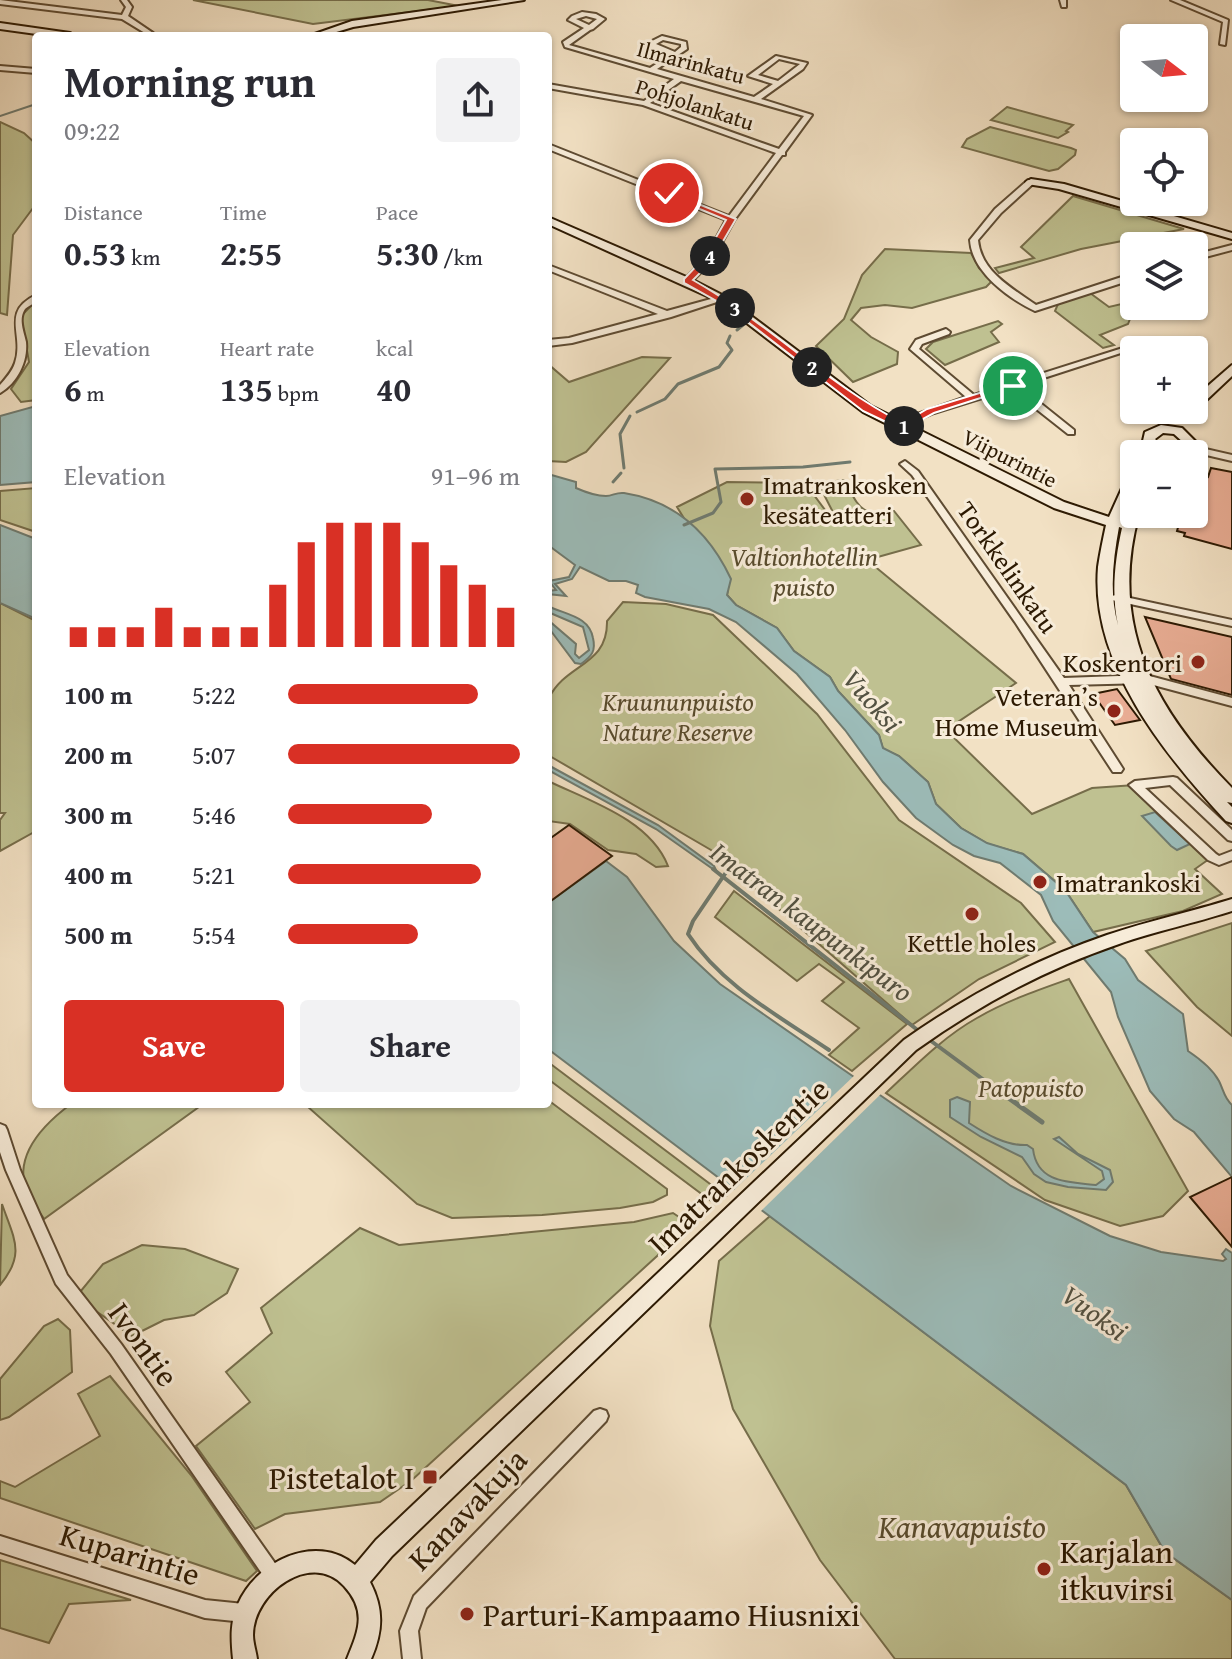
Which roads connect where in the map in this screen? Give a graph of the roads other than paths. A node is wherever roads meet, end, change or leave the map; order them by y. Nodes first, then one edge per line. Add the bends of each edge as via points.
1 (124, 0) edge
2 (520, 0) edge
3 (1174, 0) edge
4 (0, 2) edge
5 (124, 17) junction
6 (0, 26) edge
7 (591, 28) dead end
8 (42, 32) edge
9 (148, 32) edge
10 (327, 32) edge
11 (1223, 44) dead end
12 (675, 54) dead end
13 (0, 68) edge
14 (651, 70) junction
15 (32, 71) edge
16 (680, 78) junction
17 (779, 83) junction
18 (552, 87) edge
19 (756, 99) junction
20 (645, 103) junction
21 (552, 148) edge
22 (782, 153) junction
23 (1031, 182) joint
24 (731, 219) junction
25 (552, 222) edge
26 (1232, 236) edge
27 (1232, 247) edge
28 (1208, 254) edge
29 (552, 269) edge
30 (687, 281) junction
31 (1120, 281) edge
32 (722, 299) junction
33 (32, 301) edge
34 (668, 315) junction
35 (946, 332) dead end
36 (552, 343) edge
37 (1120, 352) edge
38 (1232, 369) edge
39 (1013, 386) junction
40 (0, 390) edge
41 (1208, 392) edge
42 (974, 399) junction
43 (1178, 424) edge
44 (903, 427) junction
45 (1173, 430) junction
46 (1071, 432) dead end
47 (1150, 440) edge
48 (1188, 440) edge
49 (1208, 453) edge
50 (1232, 458) edge
51 (902, 469) dead end
52 (1120, 505) edge
53 (1112, 522) junction
54 (1120, 523) edge
55 (1129, 528) edge
56 (1105, 597) junction
57 (1122, 599) junction
58 (1232, 623) edge
59 (1146, 679) junction
60 (1129, 680) junction
61 (1063, 682) junction
62 (1232, 702) edge
63 (1117, 769) dead end
64 (1232, 798) edge
65 (1232, 817) edge
66 (1232, 837) edge
67 (1232, 855) edge
68 (1232, 905) edge
69 (0, 1130) edge
70 (600, 1416) dead end
71 (0, 1544) edge
72 (273, 1575) junction
73 (357, 1580) junction
74 (244, 1613) junction
75 (245, 1659) edge
76 (359, 1659) edge
77 (412, 1659) edge

1 - 5 street via 129,7
2 - 10 main road
3 - 11 street via 1226,21
4 - 5 street
5 - 9 street
6 - 8 main road
7 - 14 street, Ilmarinkatu via 565,43
12 - 14 street
13 - 15 street
14 - 16 street, Ilmarinkatu
16 - 19 street, Ilmarinkatu
16 - 20 street
17 - 17 street via 801,68 804,63 778,57 752,76
17 - 19 street
18 - 20 street, Pohjolankatu
19 - 22 street, Ilmarinkatu via 808,115
20 - 22 street, Pohjolankatu
21 - 24 street
22 - 24 street
23 - 26 main road
23 - 31 street via 981,230 974,247 983,266 1035,308
24 - 30 street via 708,260
25 - 30 main road, Viipurintie
27 - 28 street
29 - 34 street
30 - 32 main road, Viipurintie
32 - 34 street
32 - 44 main road, Viipurintie via 850,399
33 - 40 street via 18,317 20,366
34 - 36 street
35 - 42 street via 914,349
37 - 39 street
38 - 41 main road
39 - 42 street
39 - 46 street
42 - 44 street via 931,411
43 - 45 main road
44 - 53 main road, Viipurintie via 1059,505
45 - 47 main road via 1152,432
45 - 48 main road
49 - 50 street
51 - 61 street, Torkkelinkatu via 918,477
52 - 53 main road
53 - 54 main road, Viipurintie
53 - 56 main road
55 - 57 main road
56 - 57 street
56 - 60 main road via 1113,643
57 - 58 street
57 - 59 main road
59 - 60 street
59 - 62 street
59 - 64 main road via 1182,738
60 - 61 street
60 - 65 main road via 1167,742
61 - 63 street, Torkkelinkatu
66 - 67 street via 1173,781 1135,785 1212,857 1219,861
68 - 73 main road, Imatrankoskentie via 1103,943 1013,981 917,1040 384,1548
69 - 72 street, Ivontie via 61,1279
70 - 77 street, Kanavakuja via 420,1602 409,1631
71 - 74 street, Kuparintie via 205,1609
72 - 73 main road via 318,1562 343,1569
72 - 74 main road
73 - 76 main road via 368,1598 371,1619
74 - 75 main road via 240,1635

